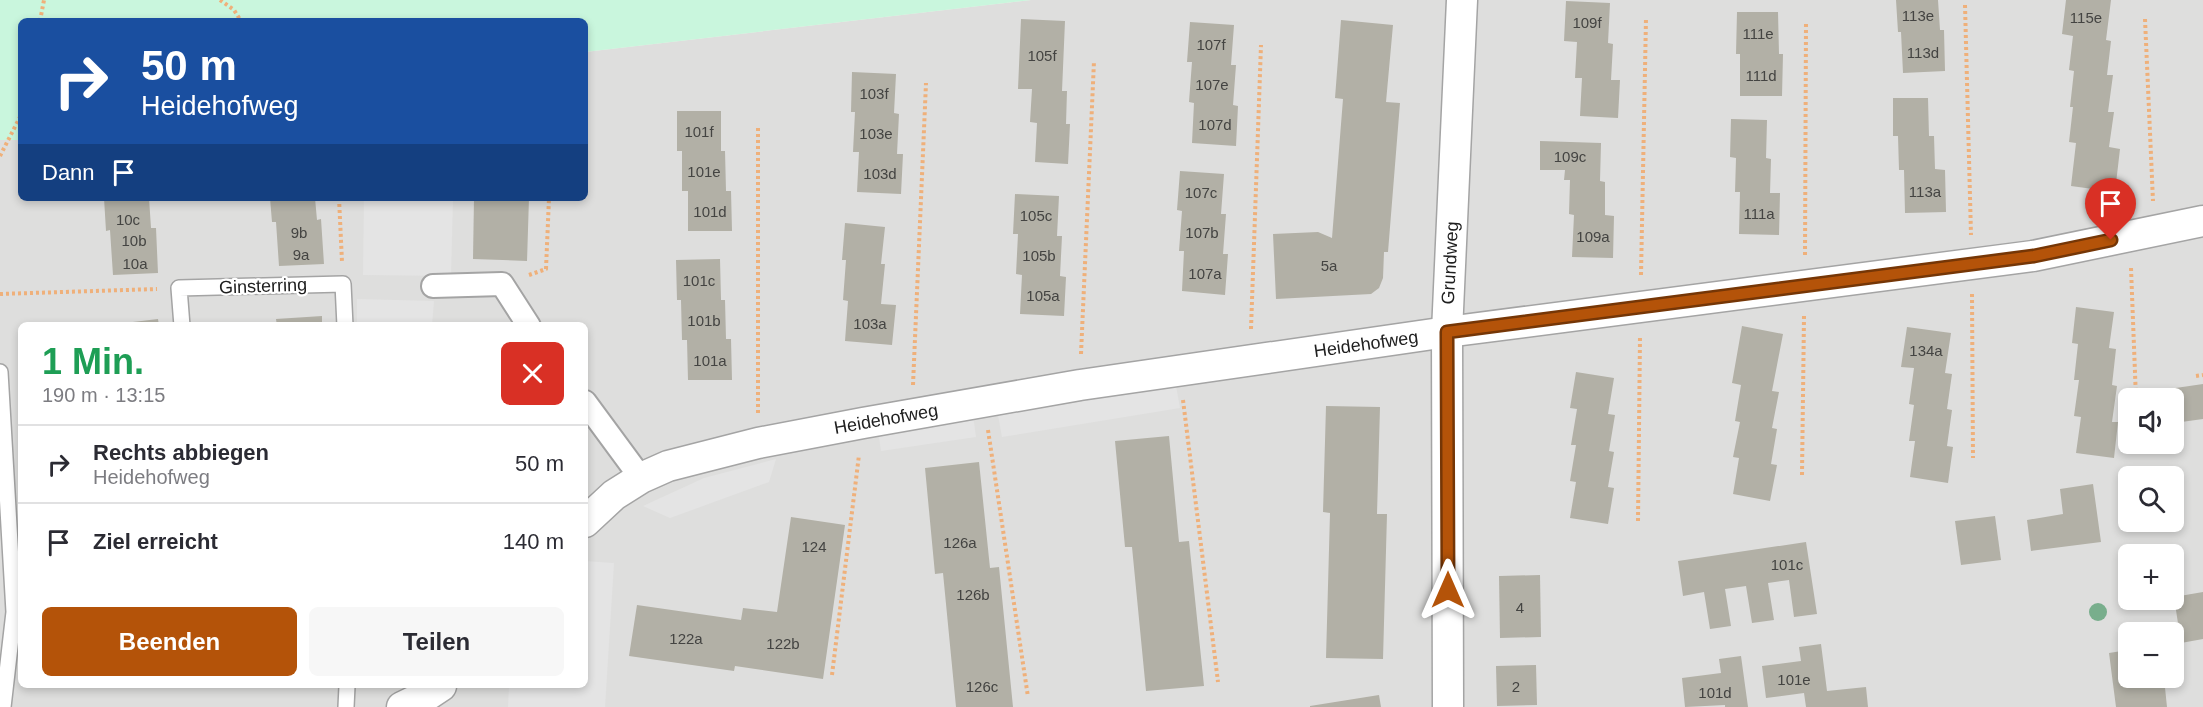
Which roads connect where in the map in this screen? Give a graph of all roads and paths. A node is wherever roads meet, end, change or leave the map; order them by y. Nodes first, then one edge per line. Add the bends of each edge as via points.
1 (44, 0) edge
2 (220, 0) edge
3 (1462, 0) edge
4 (1965, 5) dead end
5 (41, 18) edge
6 (239, 18) edge
7 (1646, 18) dead end
8 (2145, 19) dead end
9 (1806, 22) dead end
10 (1261, 45) dead end
11 (1094, 61) dead end
12 (926, 83) dead end
13 (18, 120) edge
14 (759, 128) dead end
15 (0, 156) edge
16 (339, 201) edge
17 (549, 201) edge
18 (2203, 221) edge
19 (2142, 233) junction
20 (1972, 264) junction
21 (343, 284) junction
22 (502, 284) junction
23 (433, 286) dead end
24 (1804, 286) junction
25 (179, 288) junction
26 (0, 294) edge
27 (1640, 307) junction
28 (182, 322) edge
29 (345, 322) edge
30 (526, 322) edge
31 (1447, 332) junction
32 (1250, 360) junction
33 (1179, 371) junction
34 (0, 372) edge
35 (2203, 375) edge
36 (2196, 376) dead end
37 (1080, 385) junction
38 (2136, 388) edge
39 (984, 401) junction
40 (588, 406) edge
41 (912, 414) junction
42 (863, 423) junction
43 (758, 443) junction
44 (1973, 458) dead end
45 (1802, 475) dead end
46 (641, 478) junction
47 (588, 519) edge
48 (1638, 520) dead end
49 (7, 611) edge
50 (832, 675) dead end
51 (1218, 682) dead end
52 (347, 688) edge
53 (438, 688) edge
54 (1028, 697) dead end
55 (3, 707) edge
56 (346, 707) edge
57 (402, 707) edge
58 (1448, 707) edge

1 - 5 path
2 - 6 path
3 - 31 street, Grundweg
4 - 20 path
7 - 27 path
8 - 19 path
9 - 24 path
10 - 32 path
11 - 37 path
12 - 41 path
13 - 15 path
14 - 43 path
16 - 21 path
17 - 22 path via 546,269
18 - 19 street, Heidehofweg
19 - 20 street, Heidehofweg via 2034,256
19 - 38 path
20 - 24 street, Heidehofweg
20 - 44 path
21 - 25 lane, Ginsterring
21 - 29 lane
22 - 23 street
22 - 30 street
24 - 27 street, Heidehofweg
24 - 45 path
25 - 26 path
25 - 28 lane
27 - 31 street, Heidehofweg
27 - 48 path
31 - 32 street, Heidehofweg
31 - 58 street, Grundweg
32 - 33 street, Heidehofweg
33 - 37 street, Heidehofweg
33 - 51 path
34 - 49 lane
35 - 36 path
37 - 39 street, Heidehofweg
39 - 41 street, Heidehofweg
39 - 54 path
40 - 46 street
41 - 42 street, Heidehofweg
42 - 43 street, Heidehofweg
42 - 50 path
43 - 46 street, Heidehofweg via 668,466
46 - 47 street, Heidehofweg via 614,495
49 - 55 lane
52 - 56 lane
53 - 57 street

